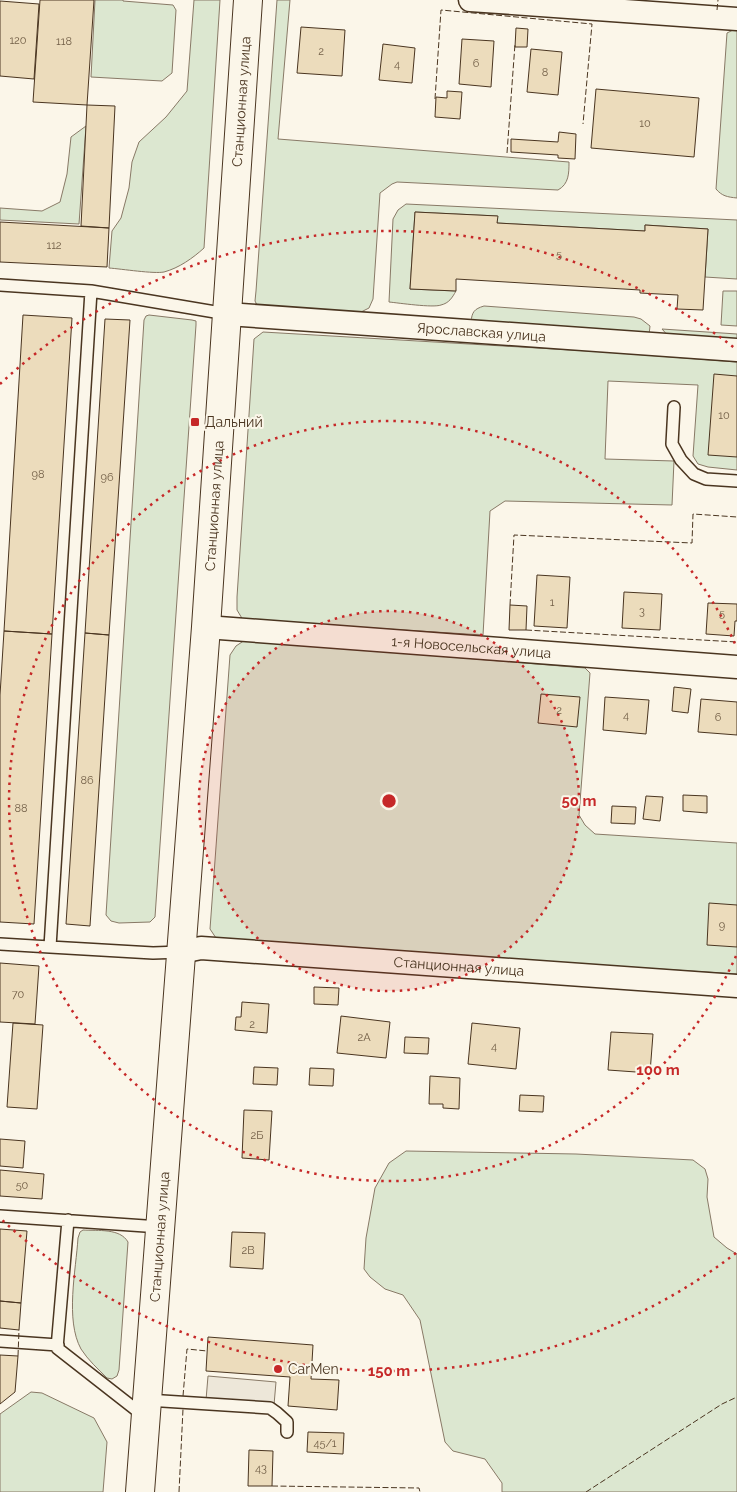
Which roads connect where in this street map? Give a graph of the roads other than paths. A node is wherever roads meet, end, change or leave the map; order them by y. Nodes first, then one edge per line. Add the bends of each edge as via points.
1 (248, 0) edge
2 (470, 0) edge
3 (566, 4) edge
4 (737, 19) edge
5 (0, 285) edge
6 (91, 291) junction
7 (227, 314) junction
8 (737, 350) edge
9 (674, 407) dead end
10 (737, 481) edge
11 (206, 627) junction
12 (737, 667) edge
13 (0, 944) edge
14 (50, 947) junction
15 (181, 952) junction
16 (737, 986) edge
17 (0, 1216) edge
18 (68, 1220) junction
19 (160, 1227) junction
20 (0, 1341) edge
21 (58, 1345) junction
22 (146, 1409) junction
23 (287, 1432) dead end
24 (140, 1492) edge

1 - 7 street, Станционная улица
2 - 3 street
3 - 4 street
5 - 6 lane
6 - 7 lane
6 - 14 lane
7 - 8 street, Ярославская улица
7 - 11 street, Станционная улица
9 - 10 lane via 672,444 681,460 694,474 706,479
11 - 12 street, 1-я Новосельская улица
11 - 15 street, Станционная улица
13 - 14 lane
14 - 15 lane
15 - 16 street, Станционная улица via 201,948
15 - 19 street, Станционная улица
17 - 18 lane
18 - 19 lane
18 - 21 lane
19 - 22 street, Станционная улица
20 - 21 lane
21 - 22 lane via 57,1348
22 - 23 lane via 270,1408 287,1422
22 - 24 street, Станционная улица

